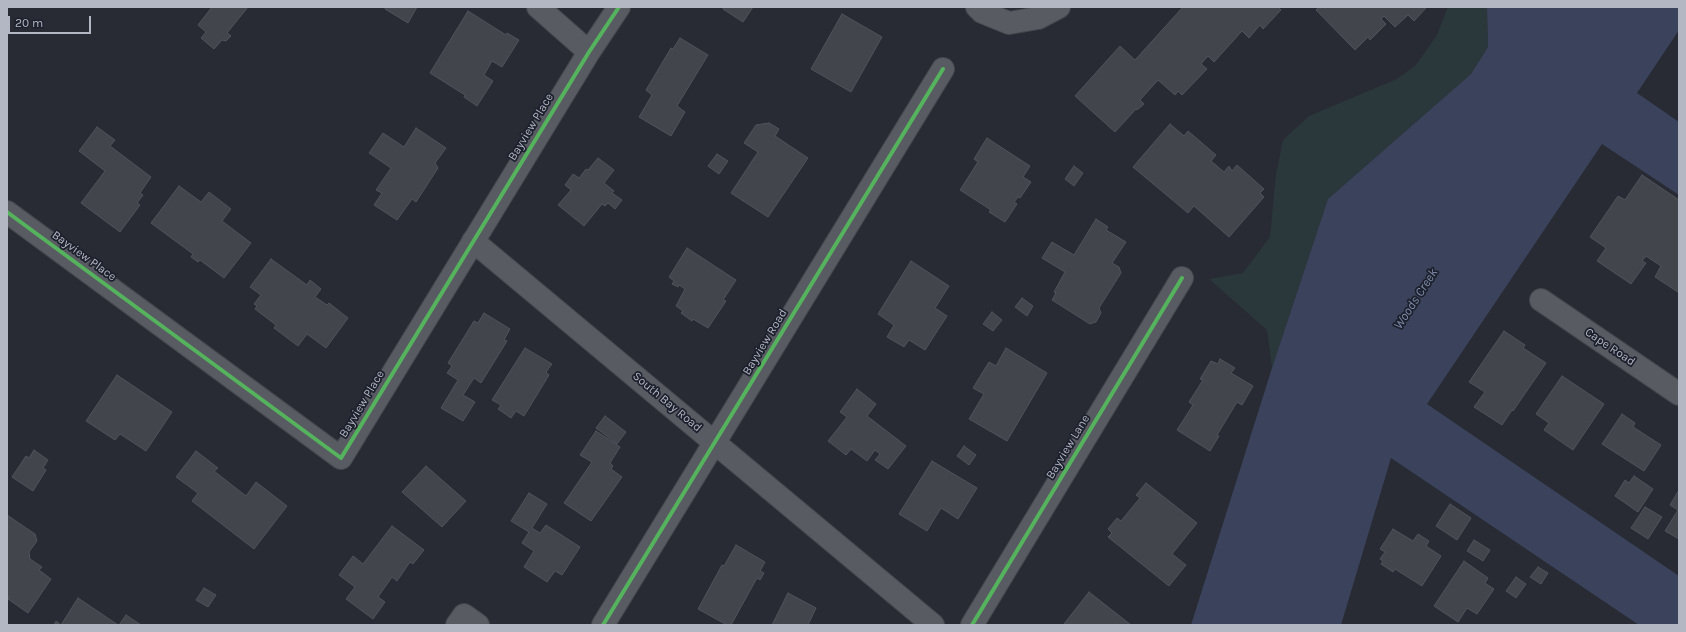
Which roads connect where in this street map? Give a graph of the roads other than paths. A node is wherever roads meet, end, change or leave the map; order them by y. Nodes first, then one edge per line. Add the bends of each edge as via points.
1 (538, 7) edge
2 (619, 7) edge
3 (977, 7) edge
4 (1059, 7) edge
5 (589, 52) junction
6 (943, 68) dead end
7 (7, 212) edge
8 (473, 241) junction
9 (1182, 278) dead end
10 (1541, 300) dead end
11 (1679, 394) edge
12 (715, 443) junction
13 (603, 625) edge
14 (933, 625) edge
15 (972, 625) edge

1 - 5 street
2 - 5 street, Bayview Place
3 - 4 street via 982,12 1009,23 1038,18
5 - 8 street, Bayview Place
6 - 12 street, Bayview Road
7 - 8 street, Bayview Place via 341,458
8 - 12 street, South Bay Road
9 - 15 street, Bayview Lane
10 - 11 street, Cape Road
12 - 13 street, Bayview Road
12 - 14 street, South Bay Road

